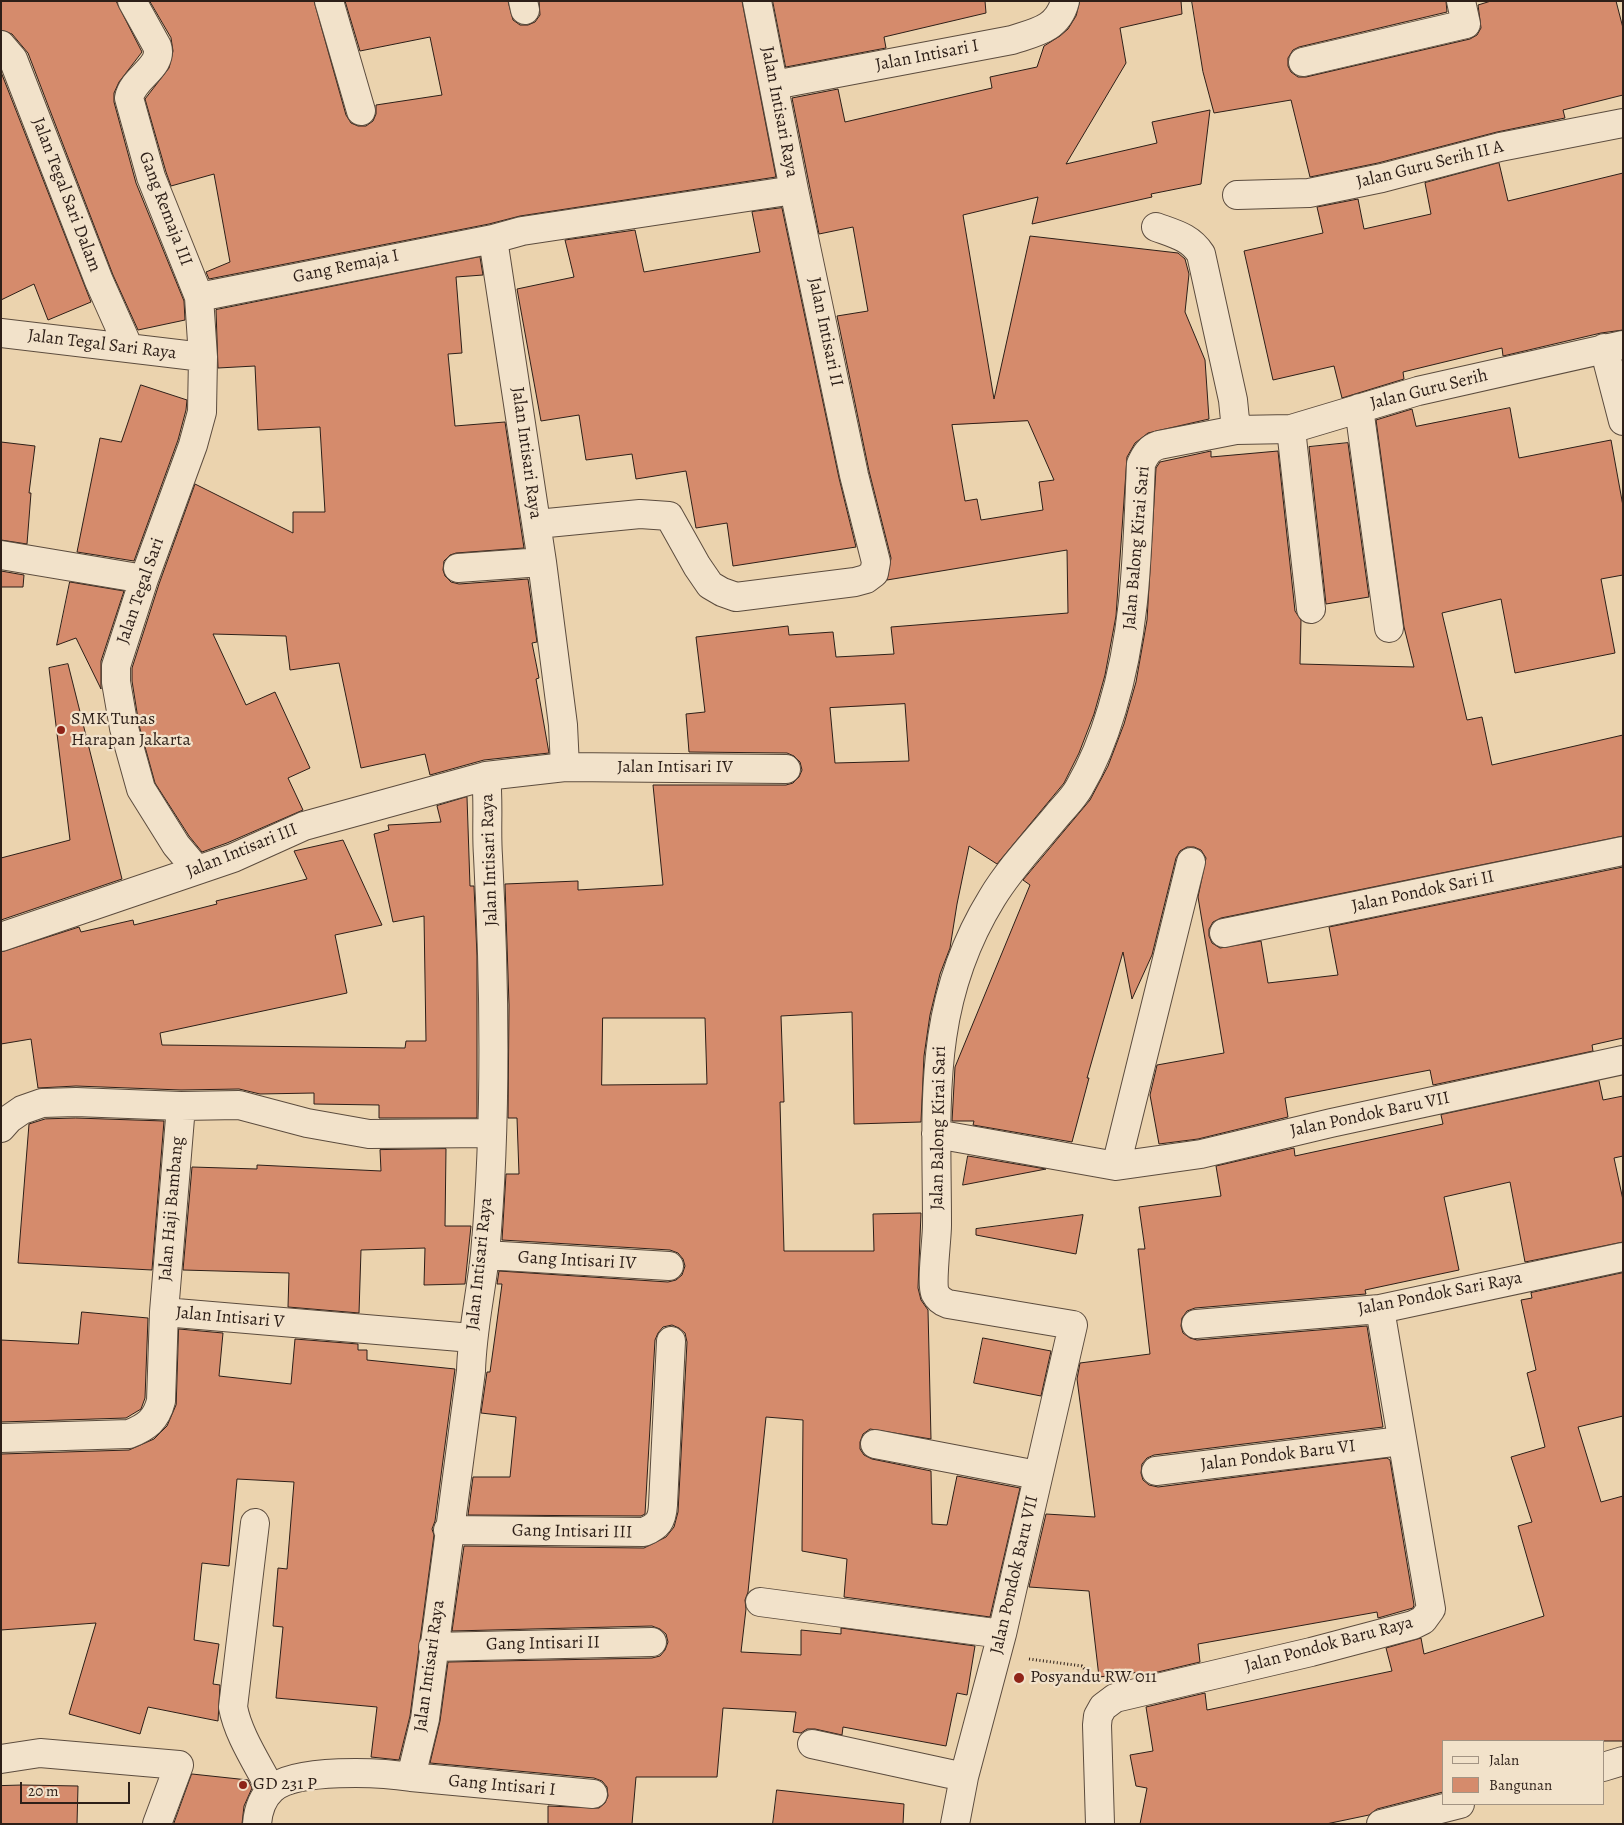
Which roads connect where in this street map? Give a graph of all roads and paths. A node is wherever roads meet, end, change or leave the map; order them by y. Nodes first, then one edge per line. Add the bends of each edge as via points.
1 (132, 1) edge
2 (328, 1) edge
3 (758, 1) edge
4 (1065, 1) edge
5 (1461, 1) edge
6 (1, 45) edge
7 (1303, 62) dead end
8 (774, 85) junction
9 (361, 111) dead end
10 (1623, 123) edge
11 (794, 190) junction
12 (1237, 195) dead end
13 (1156, 227) dead end
14 (493, 239) junction
15 (199, 297) junction
16 (1, 333) edge
17 (128, 346) junction
18 (1613, 346) edge
19 (203, 357) junction
20 (1359, 408) junction
21 (1623, 421) edge
22 (1291, 429) junction
23 (1236, 430) junction
24 (537, 524) junction
25 (1, 555) edge
26 (542, 562) junction
27 (458, 568) dead end
28 (144, 579) junction
29 (1312, 609) dead end
30 (1389, 628) dead end
31 (565, 767) junction
32 (786, 769) dead end
33 (486, 776) junction
34 (1623, 851) edge
35 (1191, 862) dead end
36 (197, 870) junction
37 (1224, 933) dead end
38 (1, 938) edge
39 (1623, 1060) edge
40 (181, 1106) junction
41 (1, 1128) edge
42 (492, 1133) junction
43 (936, 1134) junction
44 (1116, 1166) junction
45 (485, 1255) junction
46 (1623, 1257) edge
47 (669, 1266) dead end
48 (1380, 1309) junction
49 (164, 1312) junction
50 (1196, 1324) dead end
51 (1073, 1325) joint
52 (472, 1338) junction
53 (671, 1341) dead end
54 (1, 1438) edge
55 (1401, 1442) junction
56 (875, 1444) dead end
57 (1156, 1471) dead end
58 (1037, 1475) junction
59 (255, 1523) dead end
60 (448, 1530) junction
61 (760, 1602) dead end
62 (1002, 1634) junction
63 (652, 1642) dead end
64 (433, 1646) junction
65 (812, 1744) dead end
66 (1, 1759) edge
67 (1623, 1761) edge
68 (1604, 1767) edge
69 (411, 1776) junction
70 (964, 1777) junction
71 (271, 1790) junction
72 (593, 1794) dead end
73 (1456, 1805) edge
74 (157, 1824) edge
75 (257, 1824) edge
76 (956, 1824) edge
77 (1100, 1824) edge
78 (1381, 1824) edge

1 - 15 street, Gang Remaja III via 157,46 158,54 154,64 130,91 129,98 150,177
2 - 9 street
3 - 8 street, Jalan Intisari Raya
4 - 8 street, Jalan Intisari I via 1062,13 1053,23 1012,40
5 - 7 street via 1466,24
6 - 17 street, Jalan Tegal Sari Dalam via 13,59 99,281
8 - 11 street, Jalan Intisari Raya
10 - 12 street, Jalan Guru Serih II A via 1500,147 1382,178 1309,192
11 - 14 street, Jalan Intisari Raya via 522,231
11 - 24 street, Jalan Intisari II via 854,475 876,562 874,573 855,582 736,597 710,584 669,516 640,514
13 - 23 street via 1187,239 1201,254 1233,400
14 - 15 street, Gang Remaja I
14 - 24 street, Jalan Intisari Raya
15 - 19 street, Jalan Tegal Sari
16 - 17 street, Jalan Tegal Sari Raya
17 - 19 street, Jalan Tegal Sari Raya
18 - 20 street, Jalan Guru Serih via 1418,391
18 - 21 street
19 - 28 street, Jalan Tegal Sari via 202,412
20 - 22 street, Jalan Guru Serih
20 - 30 street
22 - 23 street, Jalan Guru Serih
22 - 29 street
23 - 43 street, Jalan Balong Kirai Sari via 1153,447 1141,464 1133,620 1112,708 1078,789 993,896 964,951 946,1010 938,1059
24 - 26 street, Jalan Intisari Raya
25 - 28 street
26 - 27 street
26 - 31 street, Jalan Intisari Raya via 563,725
28 - 36 street, Jalan Tegal Sari via 116,666 118,697 141,789 176,845
31 - 32 street, Jalan Intisari IV
31 - 33 street, Jalan Intisari Raya
33 - 36 street, Jalan Intisari III via 304,826 233,858
33 - 42 street, Jalan Intisari Raya via 492,942
34 - 37 street, Jalan Pondok Sari II
35 - 44 street
36 - 38 street, Jalan Intisari III
39 - 44 street, Jalan Pondok Baru VII via 1201,1154
40 - 41 street via 42,1103 22,1110
40 - 42 street via 239,1105 307,1123 369,1134
40 - 49 street, Jalan Haji Bambang
42 - 45 street, Jalan Intisari Raya
43 - 44 street, Jalan Pondok Baru VII
43 - 51 street, Jalan Balong Kirai Sari via 934,1286 938,1297 948,1304
45 - 47 street, Gang Intisari IV
45 - 52 street, Jalan Intisari Raya
46 - 48 street, Jalan Pondok Sari Raya
48 - 50 street, Jalan Pondok Sari Raya
48 - 55 street, Jalan Pondok Baru Raya
49 - 52 street, Jalan Intisari V
49 - 54 street, Jalan Intisari V via 160,1401 158,1412 144,1428 129,1434
51 - 58 street, Jalan Pondok Baru VII
52 - 60 street, Jalan Intisari Raya via 471,1371
53 - 60 street, Gang Intisari III via 663,1505 658,1525 644,1532
55 - 57 street, Jalan Pondok Baru VI
55 - 77 street, Jalan Pondok Baru Raya via 1431,1601 1423,1620 1311,1652 1138,1690 1108,1701 1098,1716 1097,1725
56 - 58 street
58 - 62 street, Jalan Pondok Baru VII
59 - 71 street via 233,1707 236,1725
60 - 64 street, Jalan Intisari Raya
61 - 62 street
62 - 70 street, Jalan Pondok Baru VII
63 - 64 street, Gang Intisari II
64 - 69 street, Jalan Intisari Raya via 425,1719
65 - 70 street
66 - 74 street via 40,1753 179,1765
67 - 68 street
69 - 71 street via 359,1772 293,1780
69 - 72 street, Gang Intisari I
70 - 76 street, Jalan Pondok Baru VII
71 - 75 street via 260,1806
73 - 78 street

